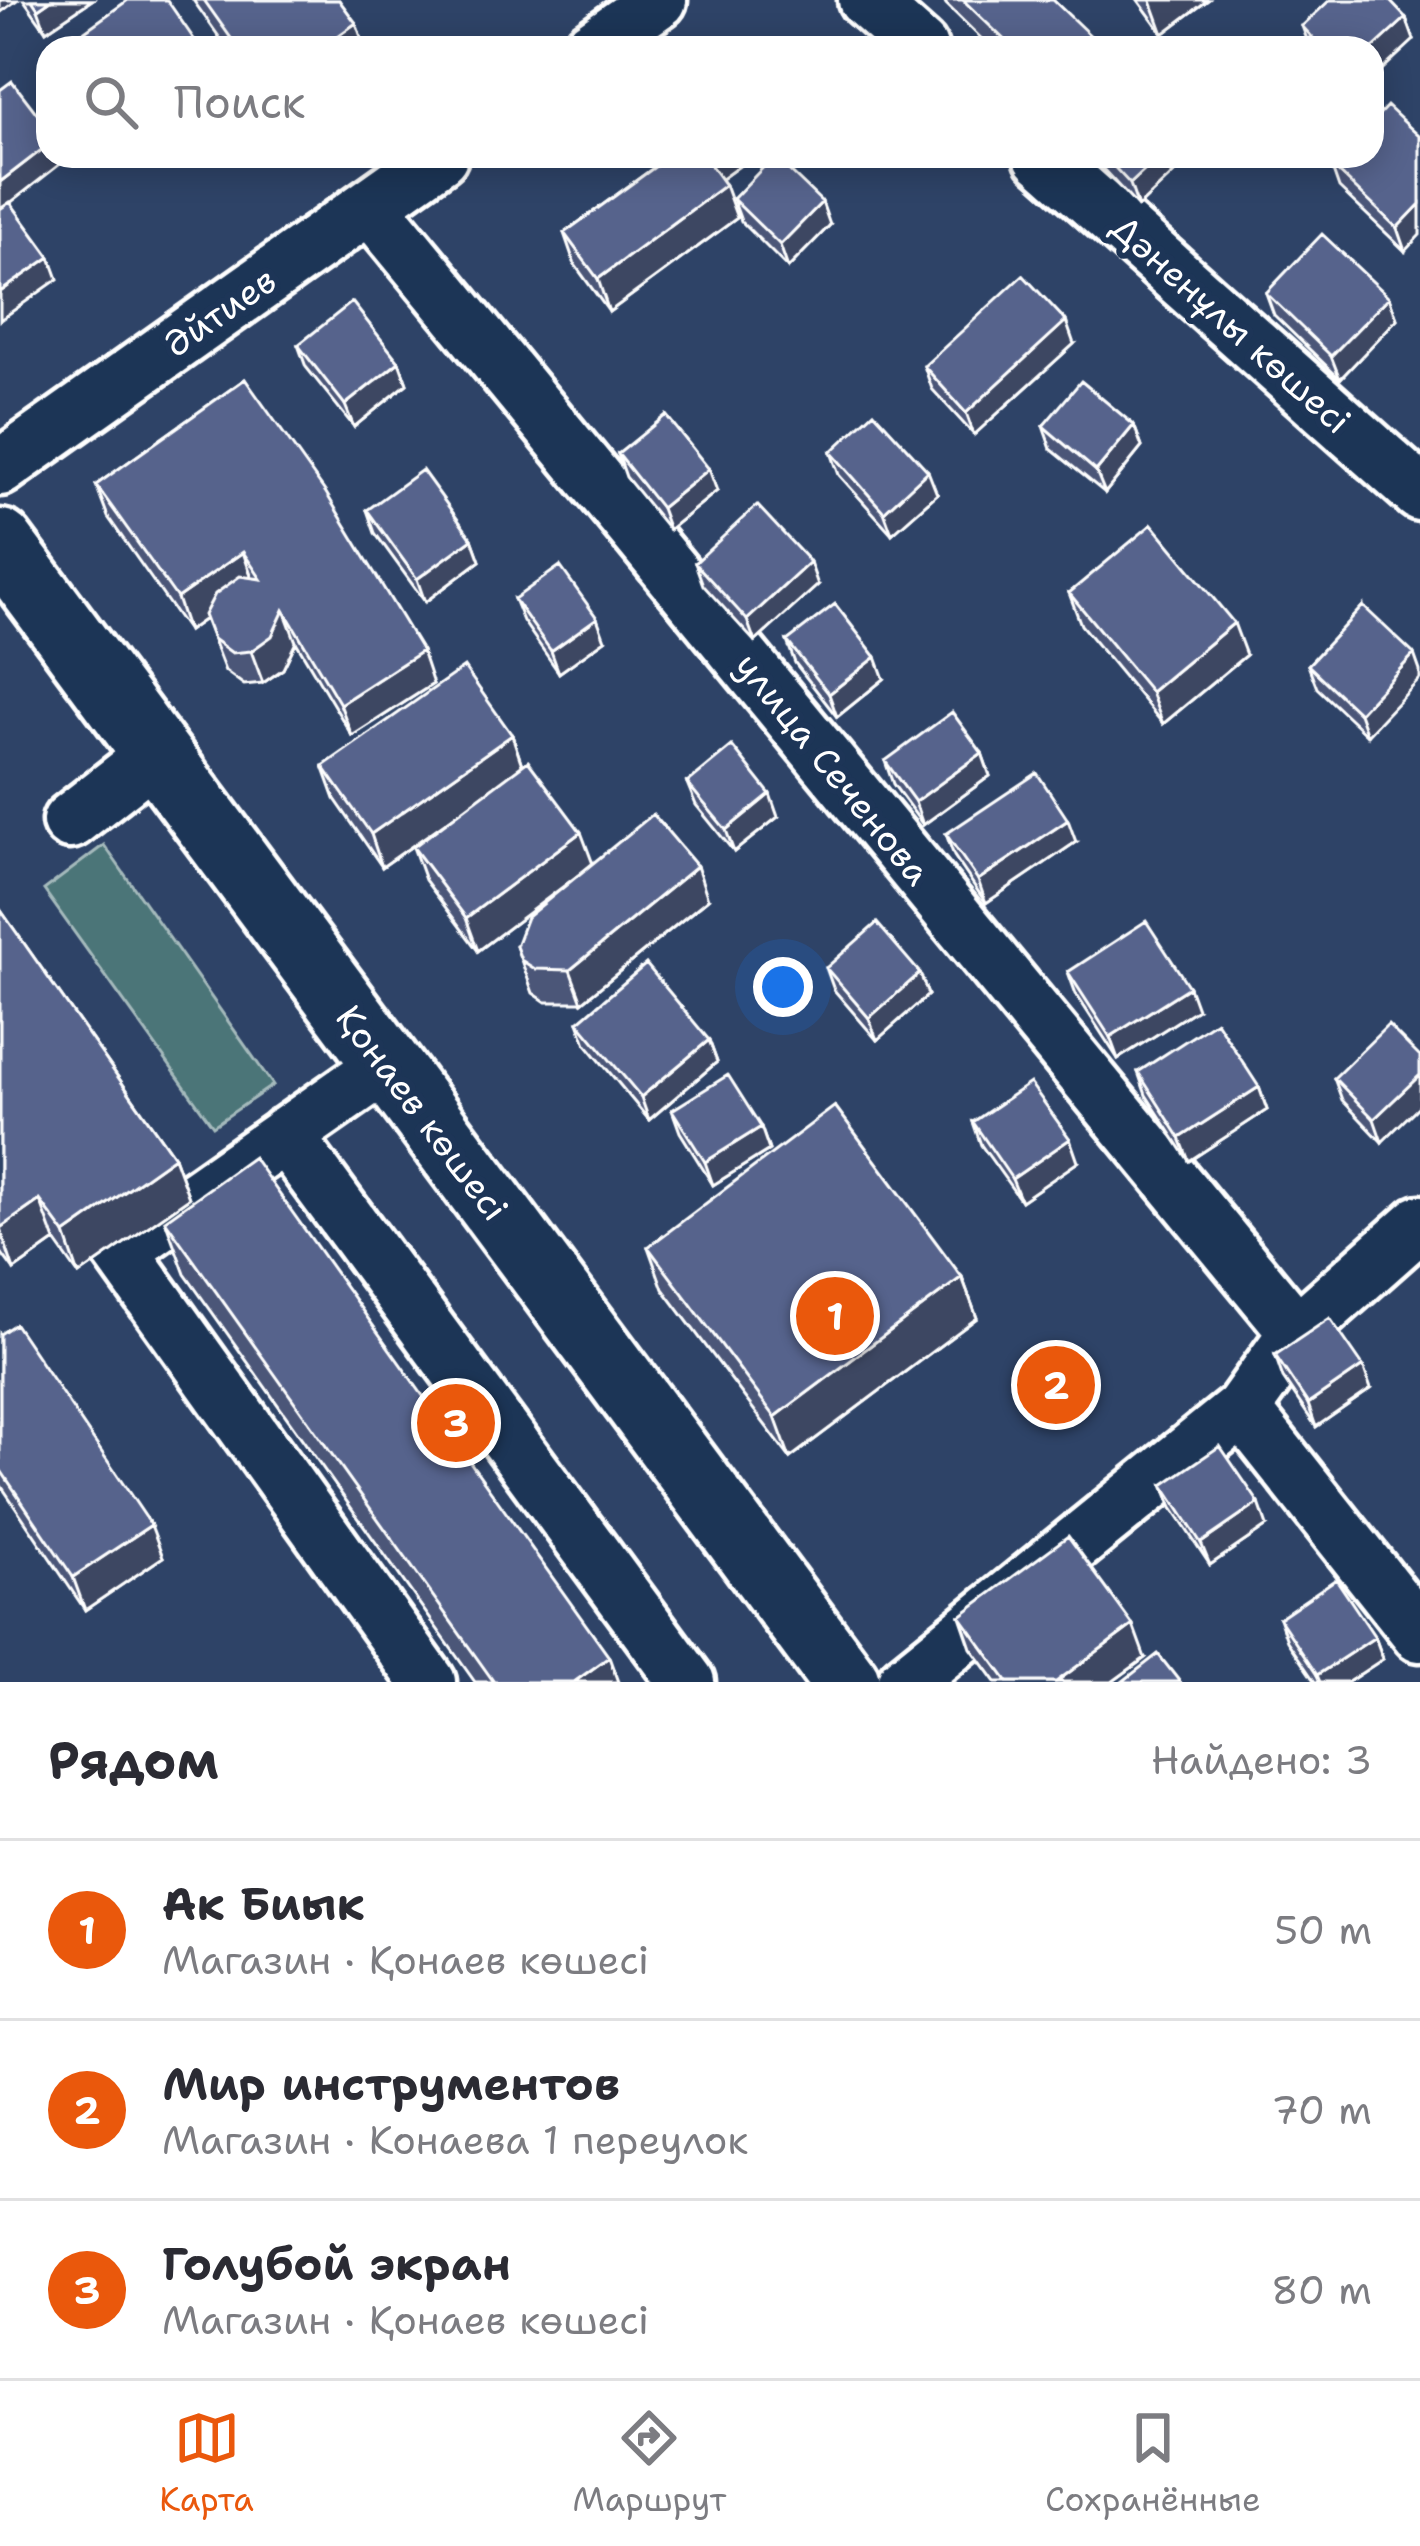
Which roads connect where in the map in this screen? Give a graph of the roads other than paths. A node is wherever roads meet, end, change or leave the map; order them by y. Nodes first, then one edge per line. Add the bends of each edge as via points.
1 (659, 0) edge
2 (866, 0) edge
3 (609, 36) edge
4 (906, 36) edge
5 (423, 168) edge
6 (1055, 168) edge
7 (370, 206) junction
8 (0, 468) edge
9 (1420, 493) edge
10 (0, 543) edge
11 (156, 754) junction
12 (70, 821) dead end
13 (386, 1065) junction
14 (285, 1135) junction
15 (1420, 1222) edge
16 (1297, 1332) junction
17 (1242, 1409) junction
18 (1420, 1634) edge
19 (837, 1679) edge
20 (428, 1682) edge
21 (688, 1682) edge
22 (905, 1682) edge

1 - 3 street
2 - 4 street
5 - 7 street, Әйтиев
6 - 9 street, Дәненұлы көшесі
7 - 8 street, Әйтиев
7 - 16 street, улица Сеченова
10 - 11 main road, Қонаев көшесі
11 - 12 street
11 - 13 main road, Қонаев көшесі
13 - 14 street
13 - 19 main road, Қонаев көшесі
14 - 20 street via 120,1251
14 - 21 street
15 - 16 street
16 - 17 street
17 - 18 street
17 - 22 street

